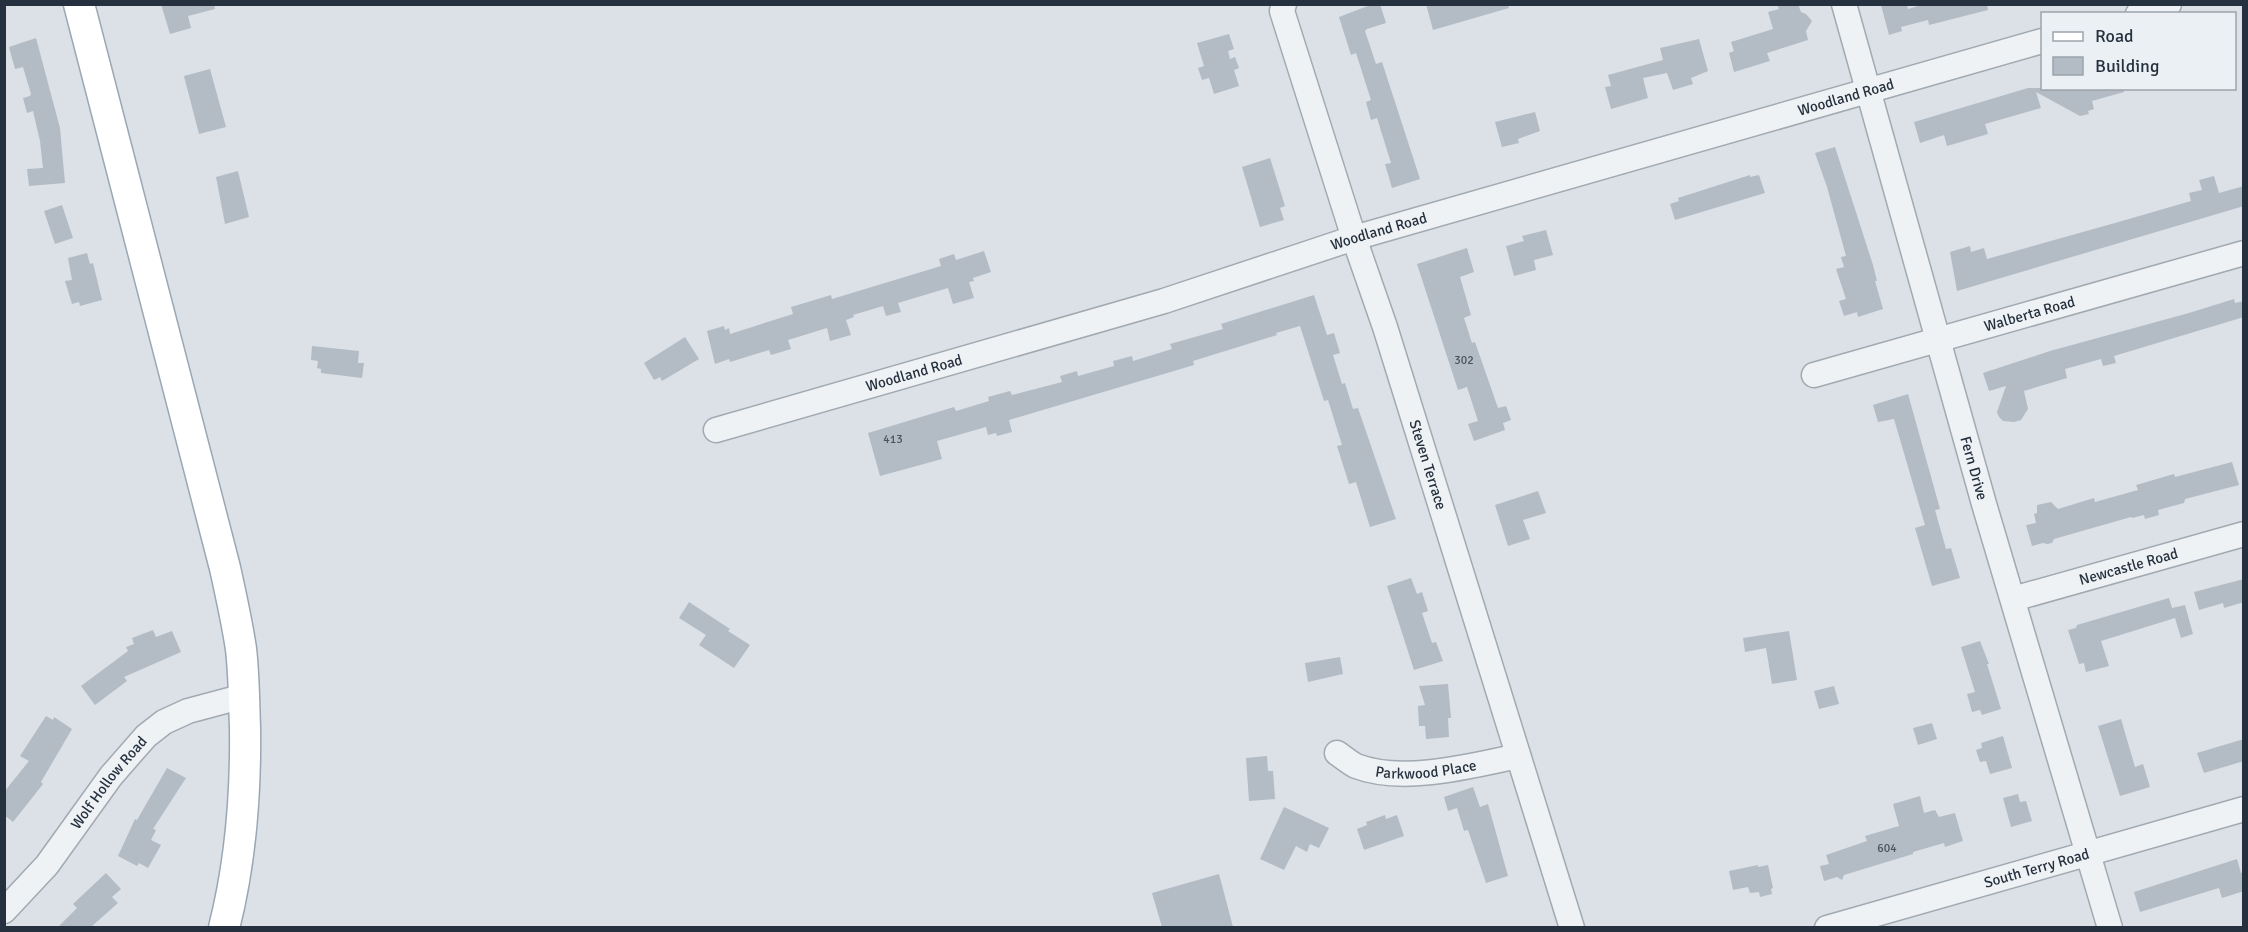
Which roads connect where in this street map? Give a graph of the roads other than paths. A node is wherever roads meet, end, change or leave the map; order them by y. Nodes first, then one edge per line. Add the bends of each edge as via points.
1 (79, 4) edge
2 (1284, 4) edge
3 (1844, 4) edge
4 (2169, 4) edge
5 (2144, 12) edge
6 (2041, 42) edge
7 (1869, 90) junction
8 (1354, 238) junction
9 (2244, 253) edge
10 (1939, 339) junction
11 (1814, 375) dead end
12 (716, 429) dead end
13 (2244, 534) edge
14 (2013, 599) junction
15 (244, 696) junction
16 (1336, 753) dead end
17 (1518, 756) junction
18 (2244, 809) edge
19 (2087, 854) junction
20 (4, 910) edge
21 (224, 927) edge
22 (1572, 927) edge
23 (1827, 927) edge
24 (2110, 927) edge

1 - 15 main road via 225,568 241,649
2 - 8 street, Steven Terrace via 1282,11
3 - 7 street, Fern Drive
4 - 5 street
6 - 7 street, Woodland Road
7 - 8 street, Woodland Road
7 - 10 street, Fern Drive
8 - 12 street, Woodland Road via 1164,301
8 - 17 street, Steven Terrace
9 - 10 street, Walberta Road
10 - 11 street, Walberta Road
10 - 14 street, Fern Drive
13 - 14 street, Newcastle Road
14 - 19 street, Fern Drive
15 - 20 street, Wolf Hollow Road via 188,711 146,736 111,776 47,864
15 - 21 main road via 243,822
16 - 17 street, Parkwood Place via 1356,766 1407,773
17 - 22 street, Steven Terrace
18 - 19 street, South Terry Road
19 - 23 street, South Terry Road
19 - 24 street, Fern Drive

